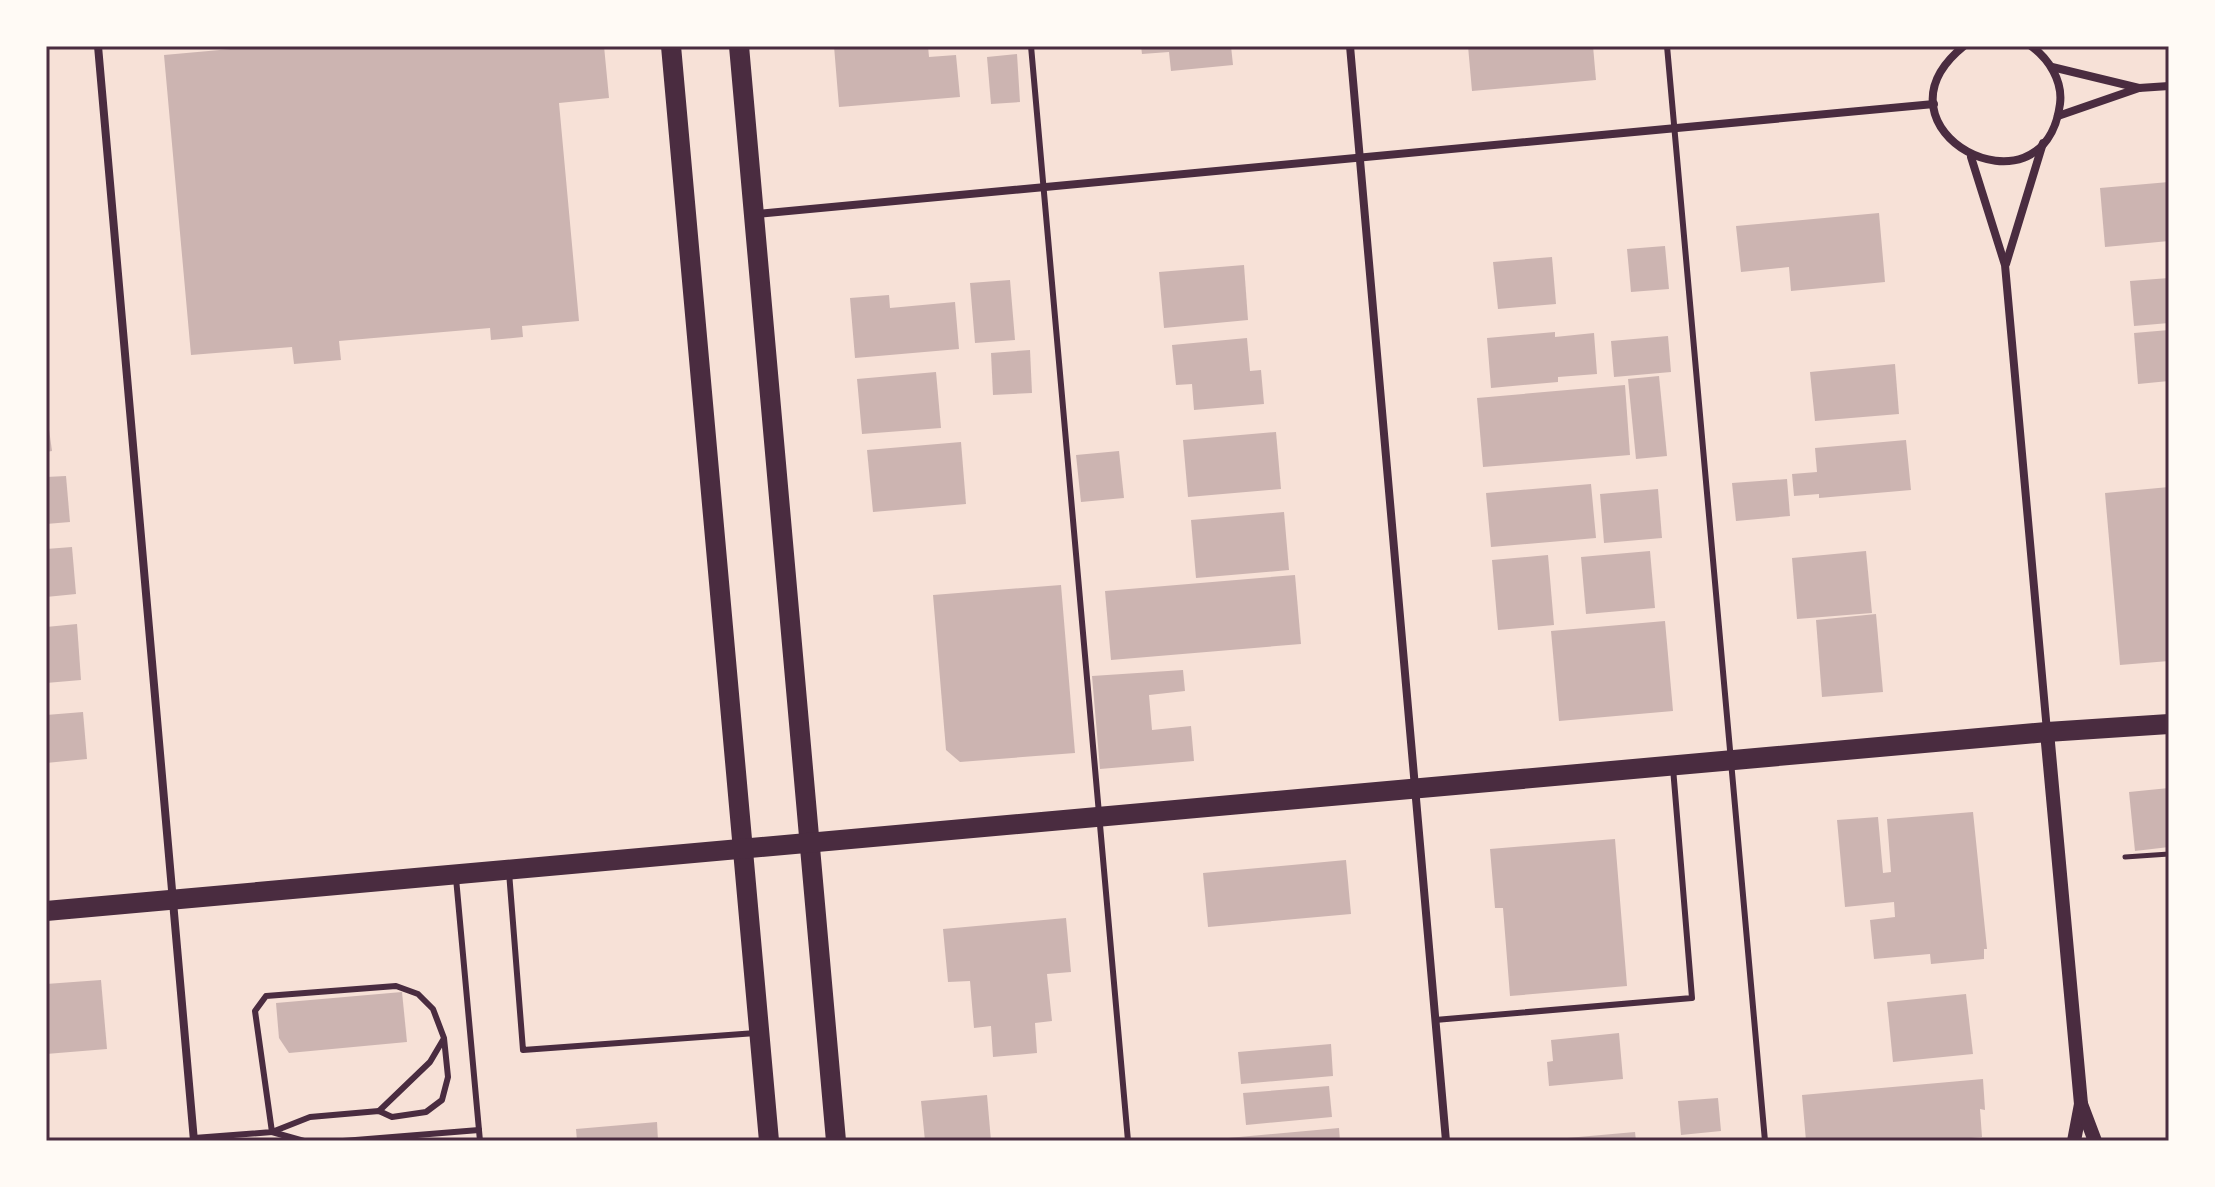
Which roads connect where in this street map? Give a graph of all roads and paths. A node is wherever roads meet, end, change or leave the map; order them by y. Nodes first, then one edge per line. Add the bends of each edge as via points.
1 (98, 46) edge
2 (671, 46) edge
3 (739, 46) edge
4 (1031, 46) edge
5 (1350, 46) edge
6 (1667, 46) edge
7 (1964, 46) edge
8 (2031, 46) edge
9 (1952, 51) edge
10 (2052, 67) junction
11 (2169, 86) edge
12 (2139, 88) junction
13 (1934, 104) junction
14 (2058, 116) junction
15 (1675, 129) junction
16 (2043, 142) junction
17 (1971, 157) junction
18 (1361, 160) junction
19 (1044, 187) junction
20 (754, 215) junction
21 (2005, 265) junction
22 (2169, 724) edge
23 (2047, 732) junction
24 (1730, 761) junction
25 (1673, 766) junction
26 (1415, 789) junction
27 (1102, 818) junction
28 (811, 845) junction
29 (744, 851) junction
30 (2169, 854) edge
31 (2125, 857) dead end
32 (509, 872) junction
33 (456, 876) junction
34 (171, 902) junction
35 (46, 911) edge
36 (1435, 1020) junction
37 (760, 1033) junction
38 (444, 1038) junction
39 (2081, 1104) junction
40 (379, 1111) junction
41 (479, 1130) junction
42 (272, 1132) junction
43 (194, 1140) edge
44 (304, 1141) edge
45 (343, 1141) edge
46 (480, 1141) edge
47 (769, 1141) edge
48 (836, 1141) edge
49 (1128, 1141) edge
50 (1446, 1141) edge
51 (1765, 1141) edge
52 (2074, 1141) edge
53 (2095, 1141) edge

1 - 34 street
2 - 29 main road
3 - 20 main road
4 - 19 lane
5 - 18 street
6 - 15 lane
7 - 9 street
8 - 10 street
9 - 13 street via 1938,78
10 - 12 street
10 - 14 street via 2060,99
11 - 12 street
12 - 14 street
13 - 15 street
13 - 17 street via 1946,136
14 - 16 street
15 - 18 street
15 - 24 lane
16 - 17 street via 2010,161
16 - 21 street
17 - 21 street
18 - 19 street
18 - 26 street
19 - 20 street
19 - 27 lane
20 - 28 main road
21 - 23 street
22 - 23 main road
23 - 24 main road
23 - 39 street
24 - 25 main road
24 - 51 lane
25 - 26 main road
25 - 36 lane via 1692,998
26 - 27 main road
26 - 36 street
27 - 28 main road
27 - 49 lane
28 - 29 main road
28 - 48 main road
29 - 32 main road
29 - 37 main road
30 - 31 path
32 - 33 main road
32 - 37 lane via 523,1050
33 - 34 main road
33 - 41 lane
34 - 35 main road
34 - 43 street
36 - 50 street
37 - 47 main road
38 - 40 lane via 430,1062
38 - 40 lane via 448,1077 442,1100 426,1112 392,1117
38 - 42 lane via 433,1009 407,988 266,996 255,1011
39 - 52 street
39 - 53 street
40 - 42 lane via 310,1117
41 - 45 lane
41 - 46 lane
42 - 43 lane
42 - 44 lane

